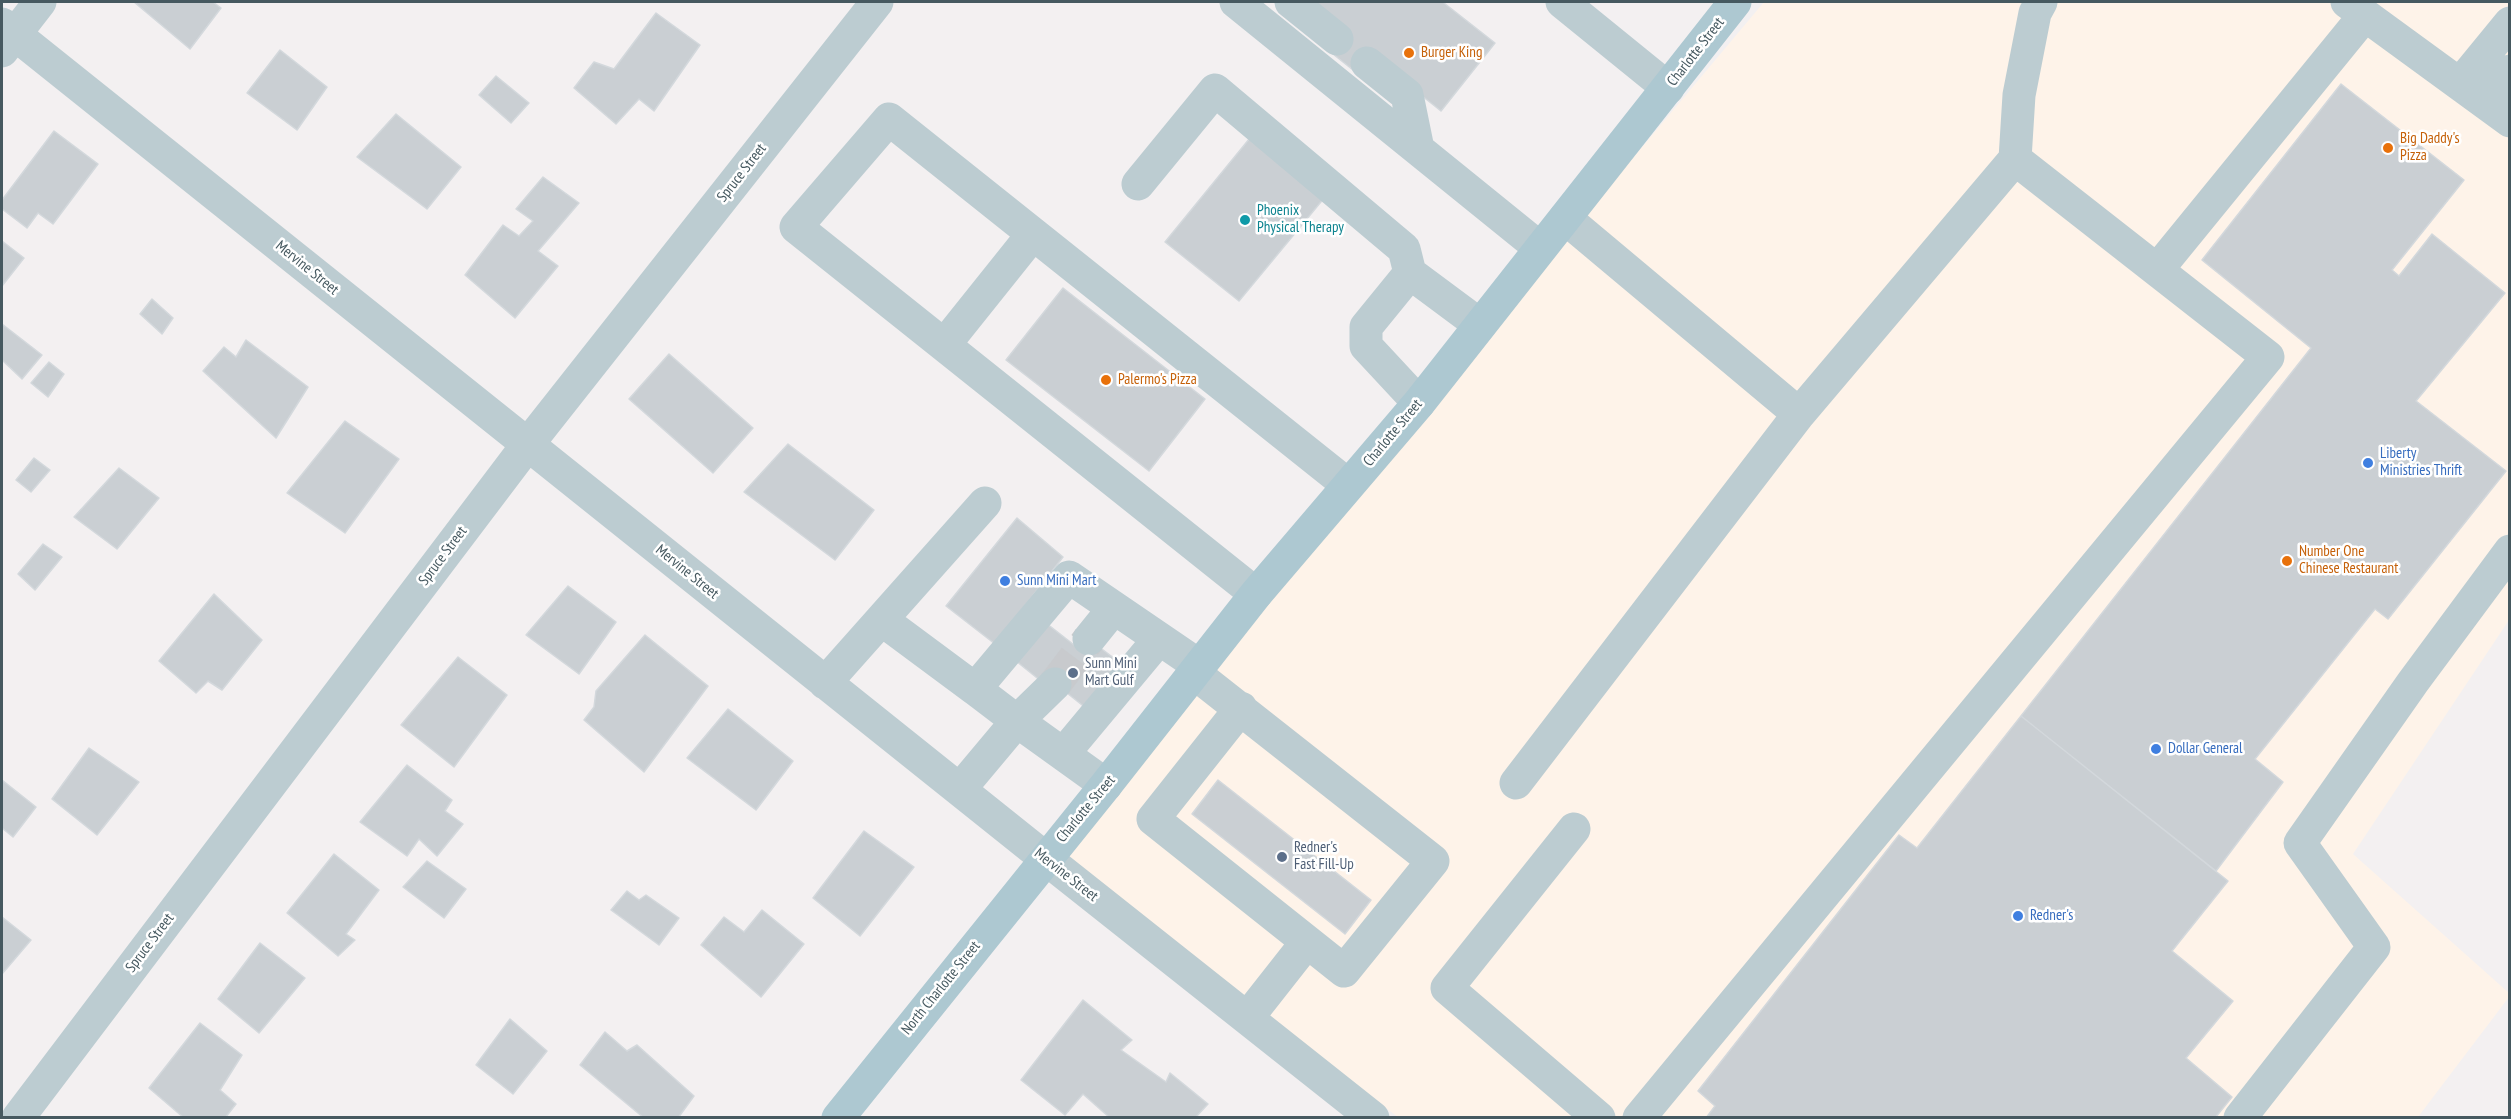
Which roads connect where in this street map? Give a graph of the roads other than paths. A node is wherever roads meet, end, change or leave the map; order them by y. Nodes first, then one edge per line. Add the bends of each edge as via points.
1 (40, 2) edge
2 (878, 2) edge
3 (1236, 2) edge
4 (1292, 2) edge
5 (1562, 2) edge
6 (1735, 2) edge
7 (2041, 2) edge
8 (2356, 8) edge
9 (2510, 23) edge
10 (6, 37) edge
11 (1337, 39) dead end
12 (1367, 63) dead end
13 (2510, 71) edge
14 (1668, 88) junction
15 (2485, 103) edge
16 (1418, 149) junction
17 (2015, 159) junction
18 (1138, 184) dead end
19 (1565, 218) junction
20 (1033, 234) junction
21 (1540, 248) junction
22 (2157, 270) junction
23 (1410, 273) junction
24 (1480, 325) junction
25 (945, 344) junction
26 (1419, 403) junction
27 (1799, 414) junction
28 (528, 444) junction
29 (1348, 485) junction
30 (985, 503) dead end
31 (2510, 551) edge
32 (1256, 594) junction
33 (1114, 608) junction
34 (882, 620) junction
35 (1089, 639) tunnel mouth
36 (1159, 639) junction
37 (1196, 669) junction
38 (825, 682) junction
39 (1055, 684) tunnel mouth
40 (975, 689) junction
41 (1241, 708) junction
42 (1017, 721) junction
43 (1064, 753) junction
44 (1516, 783) dead end
45 (1106, 785) junction
46 (960, 789) junction
47 (1574, 829) dead end
48 (1045, 858) junction
49 (1307, 942) junction
50 (1248, 1017) junction
51 (18, 1118) edge
52 (838, 1118) edge
53 (1373, 1118) edge
54 (1599, 1118) edge
55 (1639, 1118) edge
56 (2240, 1118) edge

1 - 10 street
2 - 28 street, Spruce Street
3 - 16 street
4 - 11 street
5 - 14 street
6 - 14 main road, Charlotte Street
7 - 17 street via 2035,13 2019,95
8 - 15 street
8 - 22 street
9 - 15 street
10 - 28 street, Mervine Street
12 - 16 street via 1407,95
13 - 15 street
14 - 19 main road, Charlotte Street
16 - 21 street
17 - 22 street
17 - 27 street
18 - 23 street via 1215,90 1404,249
19 - 21 main road, Charlotte Street
19 - 27 street
20 - 25 street
20 - 25 street via 888,119 796,227
20 - 29 street
21 - 24 main road, Charlotte Street
22 - 55 street via 2268,357
23 - 24 street
23 - 26 street via 1366,327 1366,346
24 - 26 main road, Charlotte Street
25 - 32 street
26 - 29 main road, Charlotte Street
27 - 44 street
28 - 38 street, Mervine Street
28 - 51 street, Spruce Street
29 - 32 main road, Charlotte Street
30 - 34 street
31 - 56 street via 2300,843 2374,947
32 - 37 main road, Charlotte Street
33 - 35 street
33 - 36 street
33 - 40 street via 1069,577
34 - 38 street
34 - 40 street
36 - 37 street
36 - 43 street
37 - 41 street
37 - 45 main road, Charlotte Street
38 - 46 street, Mervine Street
39 - 42 street
40 - 42 street
41 - 49 street via 1153,819
41 - 49 street via 1433,861 1344,971
42 - 43 street
42 - 46 street
43 - 45 street
45 - 48 main road, Charlotte Street
46 - 48 street, Mervine Street
47 - 54 street via 1448,988
48 - 50 street, Mervine Street
48 - 52 main road, North Charlotte Street
49 - 50 street
50 - 53 street, Mervine Street

